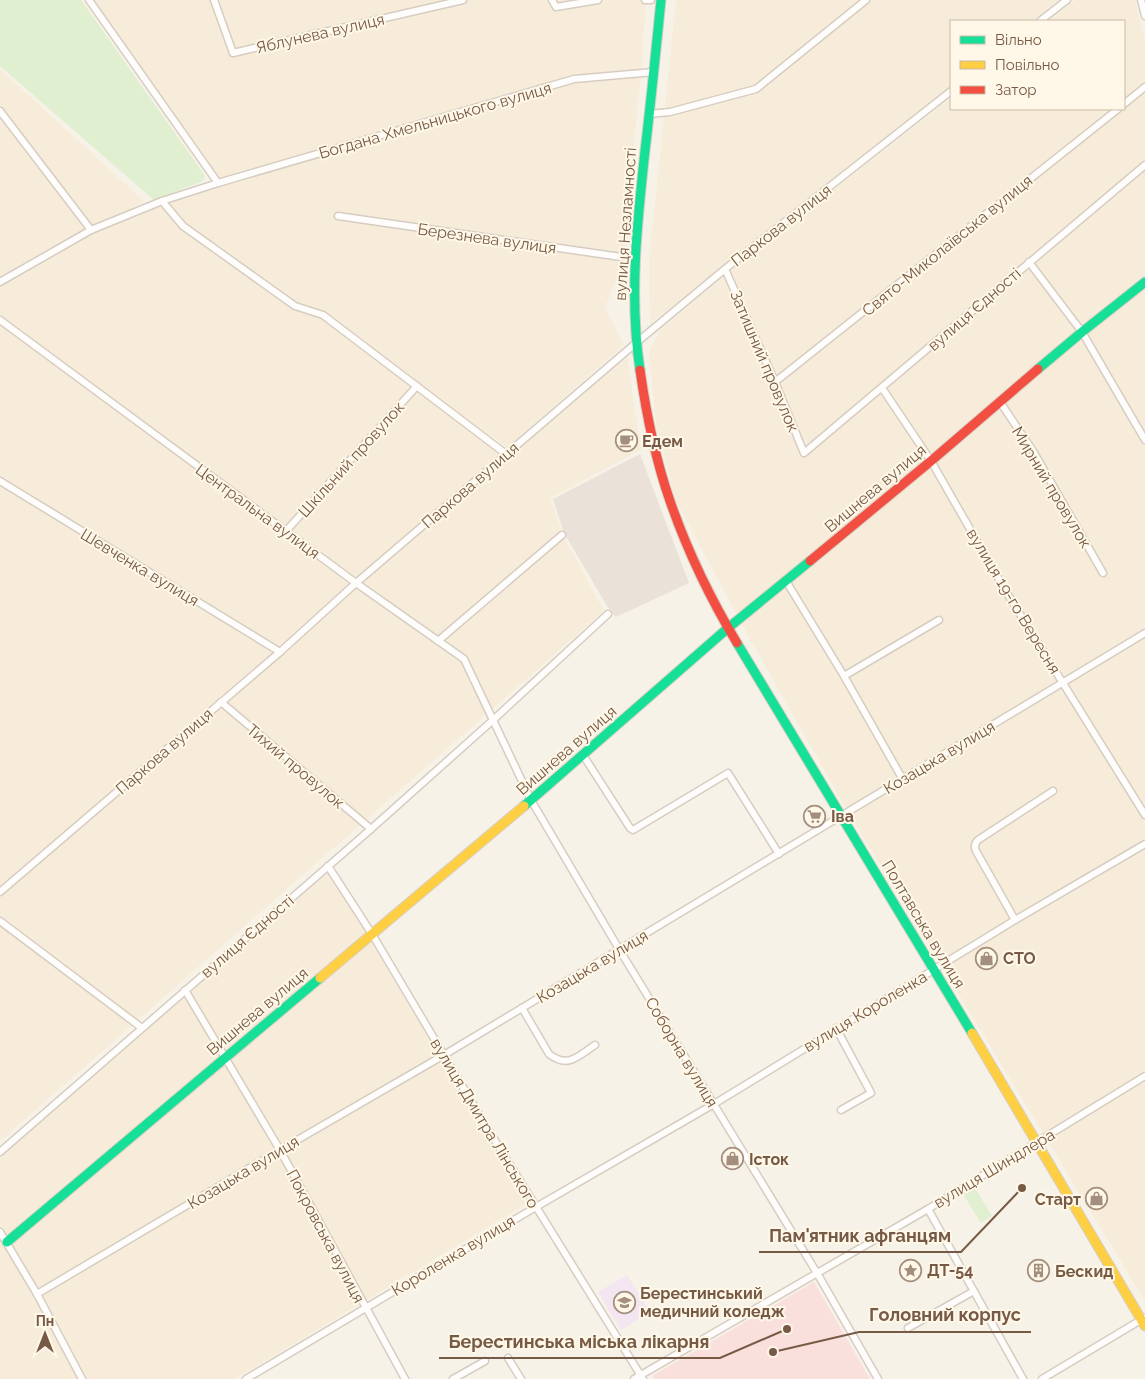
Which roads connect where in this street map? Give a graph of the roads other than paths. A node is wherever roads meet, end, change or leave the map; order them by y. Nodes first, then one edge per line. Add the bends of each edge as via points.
1 (89, 0) edge
2 (214, 0) edge
3 (552, 0) edge
4 (598, 0) edge
5 (645, 0) edge
6 (651, 0) edge
7 (660, 0) edge
8 (866, 0) edge
9 (1068, 0) edge
10 (1141, 0) edge
11 (458, 1) edge
12 (1145, 16) edge
13 (1041, 20) edge
14 (654, 72) junction
15 (1145, 87) edge
16 (950, 92) edge
17 (1125, 103) edge
18 (1117, 110) edge
19 (0, 111) edge
20 (649, 114) junction
21 (1145, 165) edge
22 (218, 183) junction
23 (162, 200) junction
24 (338, 216) dead end
25 (91, 230) junction
26 (635, 259) junction
27 (1029, 262) junction
28 (725, 269) junction
29 (0, 282) edge
30 (1145, 282) edge
31 (0, 320) edge
32 (1082, 332) junction
33 (636, 343) junction
34 (775, 382) junction
35 (417, 386) junction
36 (882, 388) junction
37 (1000, 402) junction
38 (1145, 424) edge
39 (1138, 428) junction
40 (1145, 440) edge
41 (804, 453) joint
42 (506, 454) junction
43 (931, 461) junction
44 (0, 481) edge
45 (286, 531) junction
46 (562, 535) dead end
47 (683, 535) joint
48 (1103, 573) dead end
49 (786, 581) junction
50 (356, 583) junction
51 (608, 614) dead end
52 (938, 620) dead end
53 (728, 628) junction
54 (1145, 633) edge
55 (438, 641) junction
56 (280, 652) junction
57 (844, 676) junction
58 (1063, 683) junction
59 (221, 702) junction
60 (494, 720) junction
61 (583, 755) junction
62 (902, 778) junction
63 (1053, 792) dead end
64 (531, 800) junction
65 (1145, 815) edge
66 (841, 816) junction
67 (370, 830) junction
68 (1145, 844) edge
69 (779, 854) junction
70 (328, 866) junction
71 (0, 892) edge
72 (1015, 920) junction
73 (0, 921) edge
74 (372, 934) junction
75 (620, 949) junction
76 (934, 970) junction
77 (185, 990) junction
78 (522, 1008) junction
79 (142, 1028) junction
80 (836, 1028) junction
81 (595, 1045) dead end
82 (444, 1055) junction
83 (225, 1057) junction
84 (1145, 1076) edge
85 (714, 1104) junction
86 (841, 1110) dead end
87 (1036, 1142) junction
88 (280, 1150) junction
89 (0, 1152) edge
90 (536, 1206) junction
91 (928, 1208) junction
92 (0, 1232) edge
93 (7, 1242) junction
94 (818, 1273) junction
95 (974, 1291) junction
96 (37, 1294) junction
97 (365, 1307) junction
98 (1144, 1321) edge
99 (908, 1328) dead end
100 (508, 1358) dead end
101 (486, 1361) dead end
102 (642, 1377) edge
103 (82, 1379) edge
104 (246, 1379) edge
105 (404, 1379) edge
106 (452, 1379) edge
107 (522, 1379) edge
108 (634, 1379) edge
109 (878, 1379) edge
110 (1023, 1379) edge
111 (1042, 1379) edge

1 - 22 street
2 - 11 street, Яблунева вулиця via 233,53
3 - 4 street via 556,7
5 - 6 street
7 - 14 main road, вулиця Незламності
8 - 20 street via 756,89 670,112
9 - 13 street
10 - 12 street
14 - 20 main road, вулиця Незламності
14 - 22 street, Богдана Хмельницького вулиця via 574,79
15 - 17 street
16 - 28 street, Паркова вулиця
18 - 34 street, Свято-Миколаївська вулиця
19 - 25 street
20 - 26 main road, вулиця Незламності
21 - 27 street, вулиця Єдності
22 - 23 street, Богдана Хмельницького вулиця
23 - 25 street, Богдана Хмельницького вулиця
23 - 35 street via 183,226 295,306 323,315
24 - 26 street, Березнева вулиця
25 - 29 street, Богдана Хмельницького вулиця
26 - 33 main road, вулиця Незламності
27 - 32 street
27 - 36 street, вулиця Єдності
28 - 33 street, Паркова вулиця
28 - 34 street, Затишний провулок
30 - 32 main road, Вишнева вулиця
31 - 45 street, Центральна вулиця
32 - 37 main road, Вишнева вулиця
32 - 39 street
33 - 42 street, Паркова вулиця
33 - 47 main road, вулиця Незламності via 653,440
34 - 41 street, Затишний провулок
35 - 42 street
35 - 45 street, Шкільний провулок
36 - 41 street, вулиця Єдності
36 - 43 street, вулиця 19-го Вересня
37 - 43 main road, Вишнева вулиця
37 - 48 street, Мирний провулок via 1033,451
38 - 39 street
39 - 40 street
42 - 50 street, Паркова вулиця
43 - 49 main road, Вишнева вулиця
43 - 58 street, вулиця 19-го Вересня
44 - 56 street, Шевченка вулиця
45 - 50 street, Центральна вулиця
46 - 55 street
47 - 53 main road, Полтавська вулиця
49 - 53 main road, Вишнева вулиця
49 - 57 street
50 - 55 street, Центральна вулиця
50 - 56 street, Паркова вулиця
51 - 60 street, вулиця Єдності
52 - 57 street
53 - 61 main road, Вишнева вулиця
53 - 66 main road, Полтавська вулиця
54 - 58 street, Козацька вулиця
55 - 60 street, Центральна вулиця via 464,660
56 - 59 street, Паркова вулиця
57 - 62 street
58 - 62 street, Козацька вулиця
58 - 65 street, вулиця 19-го Вересня
59 - 67 street, Тихий провулок
59 - 71 street, Паркова вулиця
60 - 64 street, Соборна вулиця
60 - 67 street, вулиця Єдності
61 - 64 main road, Вишнева вулиця
61 - 69 street via 633,830 728,773
62 - 66 street, Козацька вулиця
63 - 72 street via 975,843 976,851
64 - 74 main road, Вишнева вулиця
64 - 75 street, Соборна вулиця
66 - 69 street, Козацька вулиця
66 - 76 main road, Полтавська вулиця
67 - 70 street, вулиця Єдності
68 - 72 street, вулиця Короленка
69 - 75 street, Козацька вулиця
70 - 74 street, вулиця Дмитра Лінського
70 - 77 street, вулиця Єдності
72 - 76 street, вулиця Короленка
73 - 79 street
74 - 82 street, вулиця Дмитра Лінського
74 - 83 main road, Вишнева вулиця
75 - 78 street, Козацька вулиця
75 - 85 street, Соборна вулиця
76 - 80 street, вулиця Короленка
76 - 87 main road, Полтавська вулиця
77 - 79 street, вулиця Єдності
77 - 83 street, Покровська вулиця
78 - 81 street via 555,1059 562,1062 572,1060
78 - 82 street, Козацька вулиця
79 - 89 street, вулиця Єдності
80 - 85 street, вулиця Короленка
80 - 86 street via 872,1093
82 - 88 street, Козацька вулиця
82 - 90 street, вулиця Дмитра Лінського
83 - 88 street, Покровська вулиця
83 - 93 main road, Вишнева вулиця
84 - 87 street, вулиця Шиндлера
85 - 90 street, Короленка вулиця
85 - 94 street, Соборна вулиця
87 - 91 street, вулиця Шиндлера
87 - 98 main road, Полтавська вулиця
88 - 96 street, Козацька вулиця
88 - 97 street, Покровська вулиця
90 - 97 street, Короленка вулиця
90 - 102 street, вулиця Дмитра Лінського
91 - 94 street, вулиця Шиндлера
91 - 95 street
92 - 93 street
93 - 96 street
94 - 102 street, вулиця Шиндлера
94 - 109 street, Соборна вулиця
95 - 99 street
95 - 110 street
96 - 103 street
97 - 104 street, Короленка вулиця
97 - 105 street, Покровська вулиця
98 - 111 street
100 - 107 street
101 - 106 street
102 - 108 street, вулиця Шиндлера

